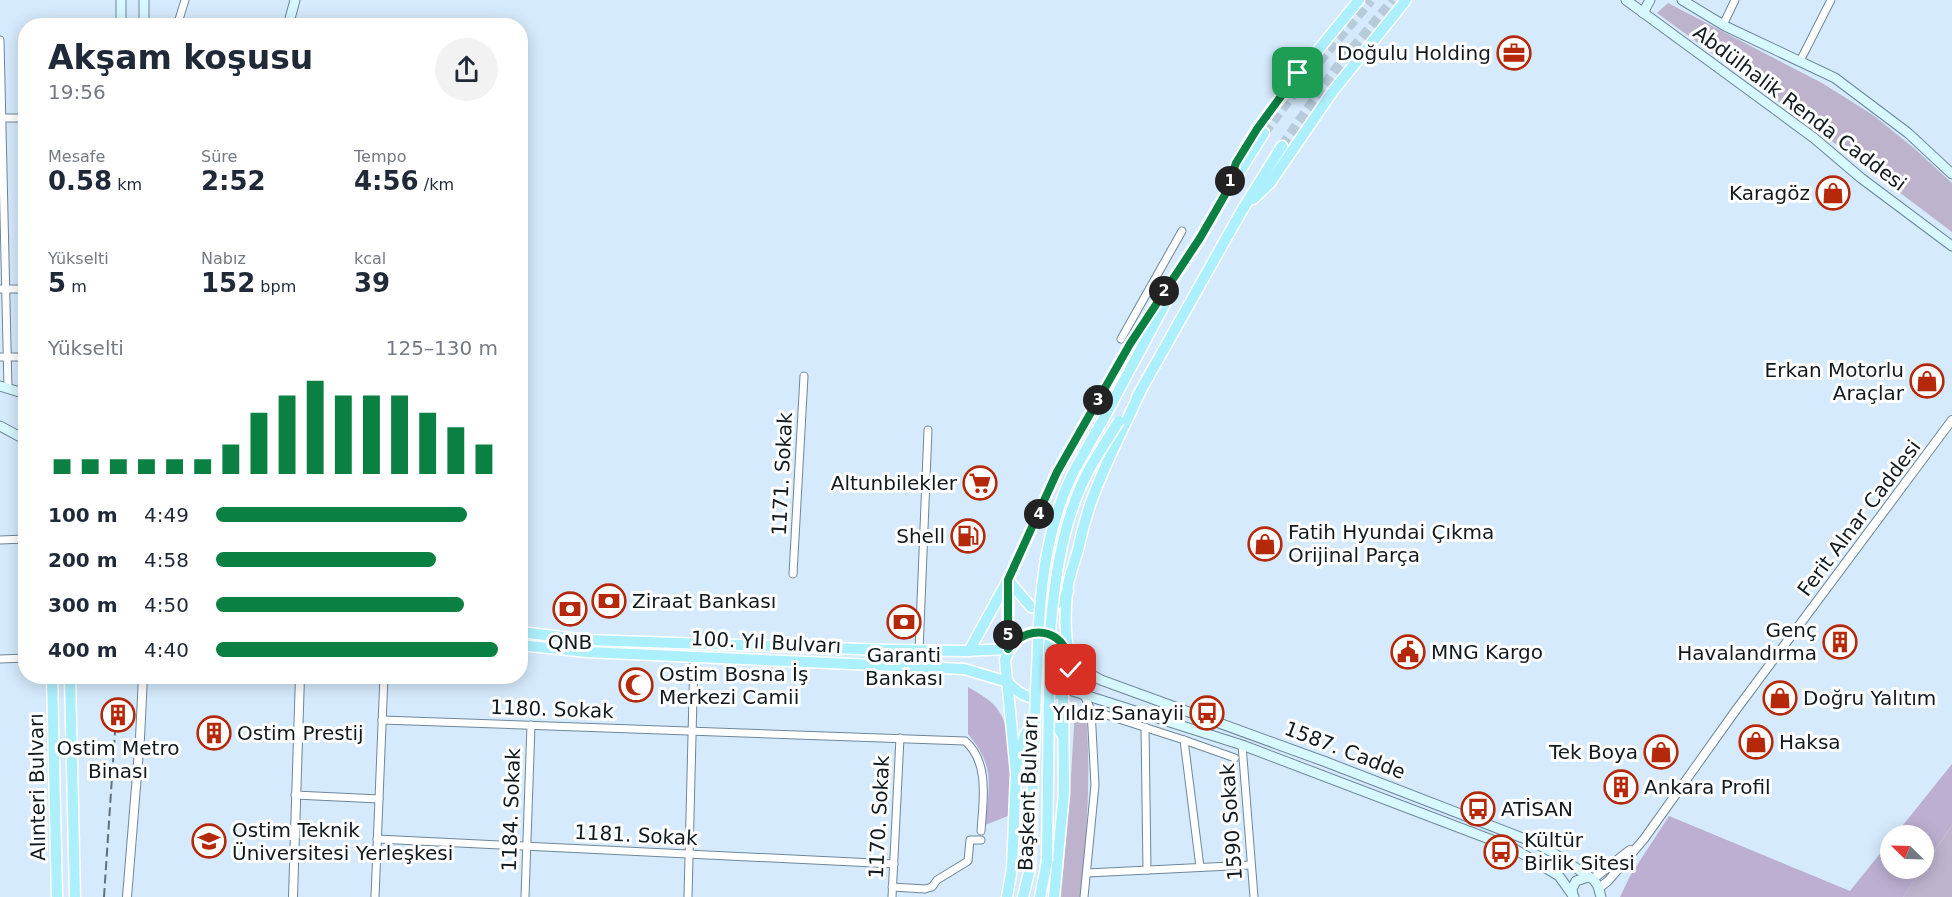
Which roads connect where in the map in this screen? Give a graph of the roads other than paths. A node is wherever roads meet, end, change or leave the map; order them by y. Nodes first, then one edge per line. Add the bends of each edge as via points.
1 (121, 0) edge
2 (144, 0) edge
3 (185, 0) edge
4 (295, 0) edge
5 (1359, 0) edge
6 (1406, 0) edge
7 (1626, 0) edge
8 (1650, 0) edge
9 (1682, 0) edge
10 (1735, 0) edge
11 (1832, 0) edge
12 (1643, 13) junction
13 (121, 18) edge
14 (144, 18) edge
15 (179, 18) edge
16 (290, 18) edge
17 (1723, 25) junction
18 (0, 40) edge
19 (1800, 61) junction
20 (0, 118) edge
21 (18, 118) edge
22 (1264, 133) tunnel mouth
23 (1282, 146) tunnel mouth
24 (1952, 174) edge
25 (1226, 193) junction
26 (1244, 207) junction
27 (1182, 231) dead end
28 (1200, 238) junction
29 (1952, 246) edge
30 (2, 289) edge
31 (18, 289) edge
32 (1121, 339) dead end
33 (3, 357) edge
34 (804, 376) dead end
35 (4, 387) edge
36 (1140, 393) junction
37 (1952, 420) edge
38 (0, 426) edge
39 (928, 430) dead end
40 (18, 436) edge
41 (18, 539) edge
42 (0, 540) edge
43 (793, 574) dead end
44 (1008, 580) junction
45 (1068, 591) junction
46 (528, 633) edge
47 (528, 646) edge
48 (1008, 649) junction
49 (1067, 650) junction
50 (919, 651) junction
51 (969, 651) junction
52 (694, 656) junction
53 (18, 658) edge
54 (0, 659) edge
55 (964, 669) junction
56 (1008, 682) junction
57 (52, 684) edge
58 (70, 684) edge
59 (142, 684) edge
60 (300, 684) edge
61 (384, 684) edge
62 (1063, 688) junction
63 (1084, 695) junction
64 (1090, 710) junction
65 (382, 720) junction
66 (531, 725) junction
67 (1145, 727) junction
68 (692, 731) junction
69 (1064, 736) junction
70 (900, 738) junction
71 (1184, 740) junction
72 (1242, 746) junction
73 (1235, 759) dead end
74 (1016, 773) junction
75 (296, 795) junction
76 (379, 799) junction
77 (981, 831) dead end
78 (1644, 838) junction
79 (377, 839) junction
80 (981, 840) dead end
81 (526, 846) junction
82 (689, 854) junction
83 (894, 864) junction
84 (1251, 865) junction
85 (1200, 867) junction
86 (1147, 870) junction
87 (1087, 873) junction
88 (1591, 878) junction
89 (892, 887) junction
90 (1599, 893) edge
91 (57, 897) edge
92 (75, 897) edge
93 (127, 897) edge
94 (293, 897) edge
95 (375, 897) edge
96 (525, 897) edge
97 (688, 897) edge
98 (892, 897) edge
99 (1007, 897) edge
100 (1023, 897) edge
101 (1040, 897) edge
102 (1054, 897) edge
103 (1084, 897) edge
104 (1254, 897) edge
105 (1574, 897) edge

1 - 13 main road
2 - 14 main road
3 - 15 street
4 - 16 main road
5 - 25 main road via 1257,129 1236,163
6 - 26 main road via 1333,91 1270,183
7 - 12 main road, Abdülhalik Renda Caddesi
8 - 12 main road
9 - 17 main road, Abdülhalik Renda Caddesi
10 - 17 street
11 - 19 street
12 - 29 main road, Abdülhalik Renda Caddesi via 1814,138
17 - 19 main road, Abdülhalik Renda Caddesi
18 - 20 street
19 - 24 main road, Abdülhalik Renda Caddesi via 1835,78 1908,133
20 - 21 street
20 - 30 street
22 - 25 main road
23 - 26 main road
25 - 28 main road
26 - 36 main road
27 - 32 street
28 - 44 main road via 1130,344 1057,472
28 - 100 main road, Başkent Bulvarı, bridge via 1072,476 1058,512 1044,565 1029,868
30 - 31 street
30 - 33 street
33 - 35 street
34 - 43 street, 1171. Sokak
36 - 45 main road via 1089,508
36 - 101 main road, Başkent Bulvarı, bridge via 1089,470 1070,518 1057,569 1049,647 1047,861
37 - 78 street, Ferit Alnar Caddesi
38 - 40 main road
39 - 50 street
41 - 42 street
44 - 45 main road via 1031,607 1048,610
44 - 48 main road
44 - 51 main road
45 - 49 main road
46 - 50 main road, 100. Yıl Bulvarı via 588,640
47 - 52 main road, 100. Yıl Bulvarı
48 - 49 main road via 1033,632 1053,636
48 - 51 main road, 100. Yıl Bulvarı
48 - 56 main road via 1004,671
49 - 62 main road via 1071,670
49 - 88 main road, 1587. Cadde via 1085,671 1101,680 1519,836
50 - 51 main road, 100. Yıl Bulvarı
51 - 55 main road via 974,658
52 - 55 main road, 100. Yıl Bulvarı
52 - 68 street
53 - 54 street
55 - 56 main road, 100. Yıl Bulvarı
56 - 62 main road via 1023,696 1034,699 1044,699
56 - 74 main road
57 - 91 main road, Alınteri Bulvarı
58 - 92 main road, Alınteri Bulvarı
59 - 93 street
60 - 75 street
61 - 65 street
62 - 63 main road, 1587. Cadde
62 - 69 main road
63 - 64 street
63 - 72 main road, 1587. Cadde
64 - 67 street
64 - 87 street via 1095,785
65 - 66 street, 1180. Sokak
65 - 76 street
66 - 68 street, 1180. Sokak
66 - 81 street, 1184. Sokak
67 - 71 street
67 - 86 street
68 - 70 street, 1180. Sokak
68 - 82 street
69 - 74 main road via 1056,724 1043,718 1030,726
69 - 102 main road via 1064,793
70 - 77 street, 1180. Sokak via 965,741 974,749 982,772
70 - 83 street, 1170. Sokak
71 - 73 street
71 - 85 street
72 - 84 street, 1590 Sokak
72 - 105 main road, 1587. Cadde via 1513,848 1559,876
74 - 99 main road
75 - 76 street
75 - 94 street
76 - 79 street
78 - 88 street, Ferit Alnar Caddesi
78 - 90 street, Ferit Alnar Caddesi
79 - 81 street, 1181. Sokak
79 - 95 street
80 - 89 street via 970,840 968,861 932,887
81 - 82 street, 1181. Sokak
81 - 96 street, 1184. Sokak
82 - 83 street, 1181. Sokak
82 - 97 street
83 - 89 street, 1170. Sokak
84 - 85 street
84 - 104 street, 1590 Sokak
85 - 86 street
86 - 87 street
87 - 103 street
88 - 90 main road, 1587. Cadde
88 - 105 main road via 1576,881
89 - 98 street, 1170. Sokak

